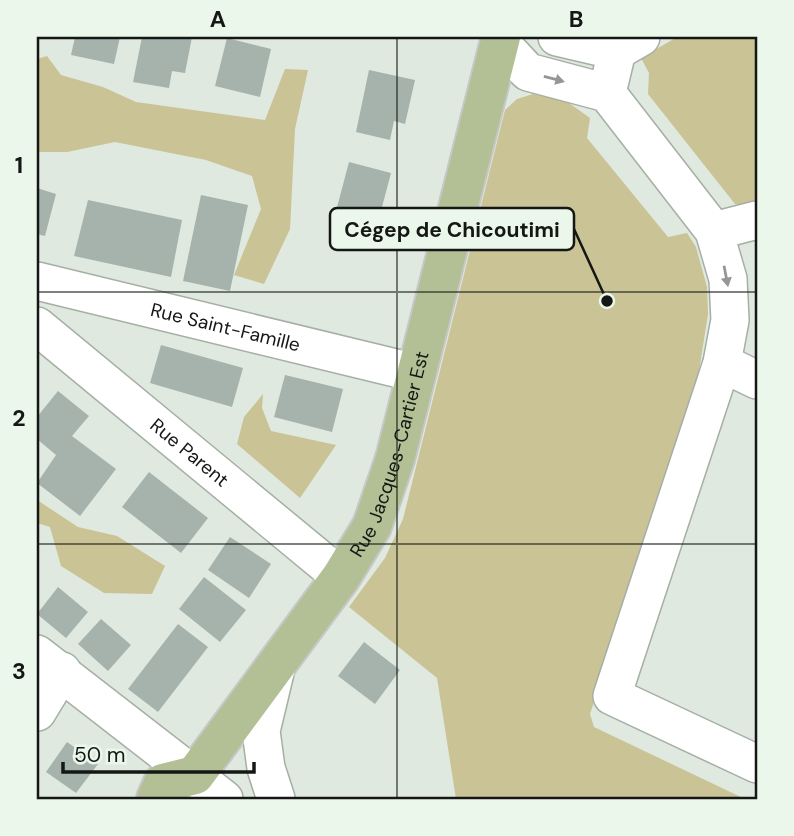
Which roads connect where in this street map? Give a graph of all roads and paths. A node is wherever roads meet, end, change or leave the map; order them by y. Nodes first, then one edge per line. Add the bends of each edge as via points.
1 (557, 37) edge
2 (501, 38) edge
3 (629, 44) edge
4 (607, 93) junction
5 (757, 220) edge
6 (714, 231) junction
7 (37, 282) edge
8 (37, 326) edge
9 (722, 363) junction
10 (416, 373) junction
11 (757, 380) edge
12 (341, 577) junction
13 (49, 663) edge
14 (278, 663) junction
15 (37, 712) edge
16 (757, 764) edge
17 (195, 775) junction
18 (156, 799) edge
19 (224, 799) edge
20 (276, 799) edge

1 - 3 street
2 -> 4 street via 528,72
2 - 10 main road, Rue Jacques-Cartier Est
3 - 4 street
4 - 6 street
5 - 6 street
6 -> 9 street via 728,279 730,320
7 - 10 street, Rue Saint-Famille
8 - 12 street, Rue Parent
9 - 11 street
9 - 16 street via 612,696
10 - 12 main road, Rue Jacques-Cartier Est via 395,459 372,526
12 - 14 main road, Rue Jacques-Cartier Est
13 - 15 street
13 - 17 street
14 - 17 main road, Rue Jacques-Cartier Est
14 - 20 street via 261,732
17 - 18 main road via 163,783
17 - 19 street

